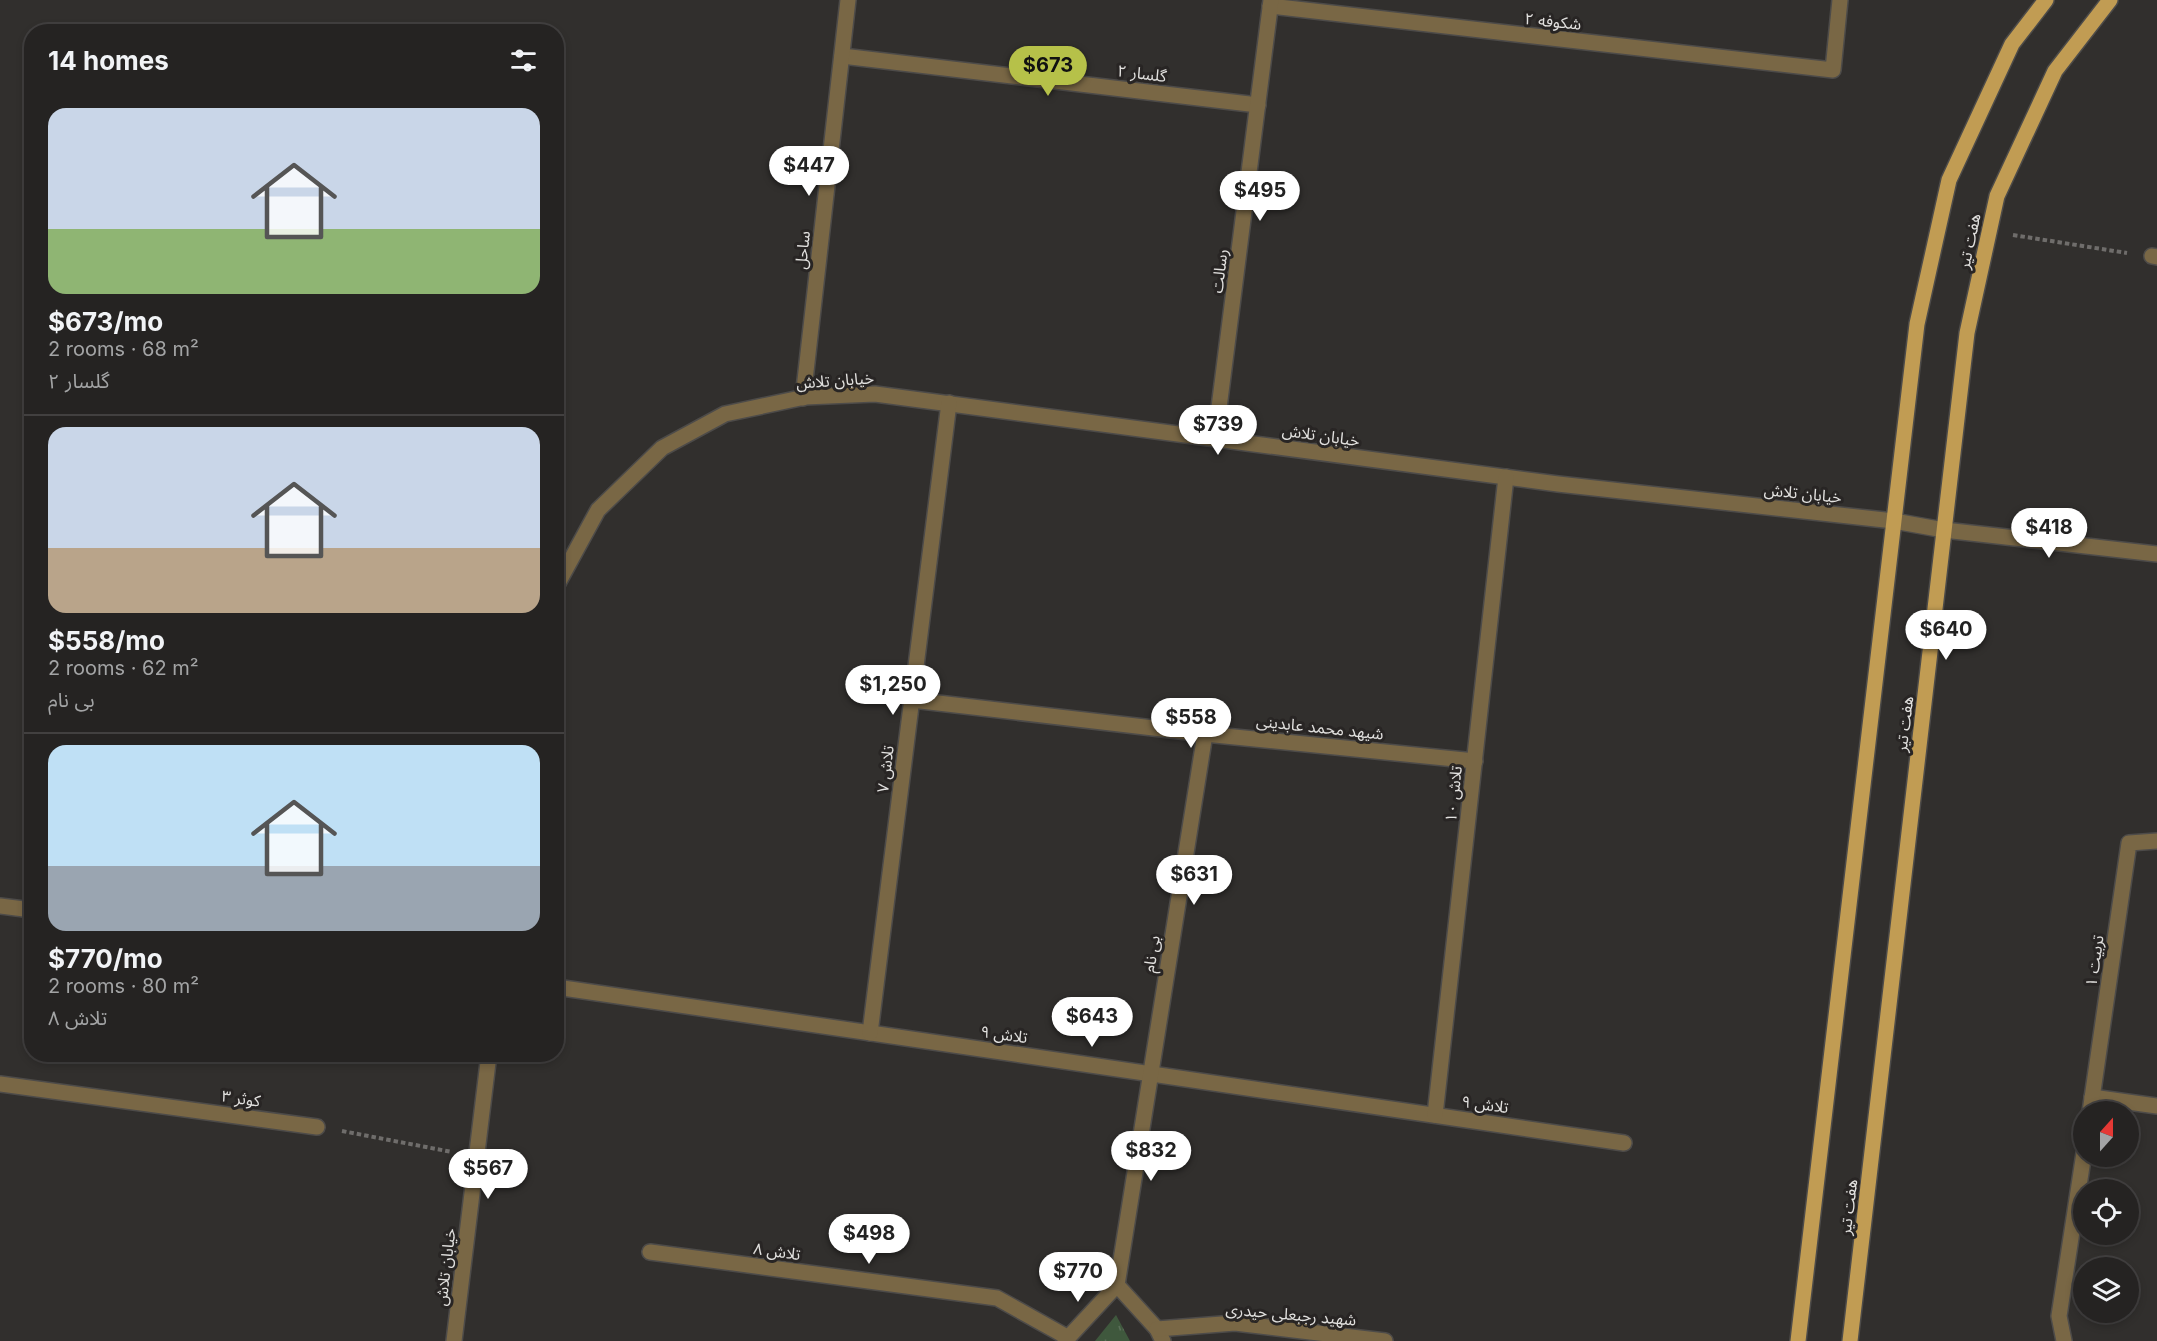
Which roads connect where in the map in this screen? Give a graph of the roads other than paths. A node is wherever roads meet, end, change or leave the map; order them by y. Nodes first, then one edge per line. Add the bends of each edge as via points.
1 (848, 0) edge
2 (1840, 0) edge
3 (2046, 0) edge
4 (2110, 0) edge
5 (1270, 3) edge
6 (842, 56) junction
7 (1258, 105) junction
8 (803, 398) junction
9 (949, 403) junction
10 (1215, 439) junction
11 (1506, 477) junction
12 (1894, 521) junction
13 (1944, 530) junction
14 (2157, 554) edge
15 (564, 572) edge
16 (912, 700) junction
17 (1205, 734) junction
18 (1475, 761) junction
19 (2157, 841) edge
20 (0, 906) edge
21 (24, 909) edge
22 (564, 988) edge
23 (870, 1033) junction
24 (488, 1062) edge
25 (1151, 1073) junction
26 (0, 1084) edge
27 (2091, 1101) edge
28 (2139, 1105) edge
29 (2157, 1106) edge
30 (1435, 1115) junction
31 (317, 1127) road end
32 (1624, 1143) dead end
33 (2082, 1167) edge
34 (650, 1252) dead end
35 (1117, 1285) junction
36 (1160, 1335) edge
37 (1066, 1339) edge
38 (454, 1341) edge
39 (1385, 1341) edge
40 (1798, 1341) edge
41 (1850, 1341) edge
42 (2064, 1341) edge

1 - 6 street, ساحل
2 - 5 street, شکوفه ۲ via 1833,70
3 - 12 main road, هفت تیر via 2012,44 1949,180 1917,324
4 - 13 main road, هفت تیر via 2055,71 1997,196 1967,333
5 - 7 street, رسالت
6 - 7 street, گلسار ۲
6 - 8 street, ساحل
7 - 10 street, رسالت
8 - 9 street, خیابان تلاش via 875,394
8 - 15 street, خیابان تلاش via 725,414 662,448 598,510
9 - 10 street, خیابان تلاش
9 - 16 street, تلاش ۷
10 - 11 street, خیابان تلاش
11 - 12 street, خیابان تلاش
11 - 18 street, تلاش ۱۰
12 - 13 street, خیابان تلاش
12 - 40 main road, هفت تیر
13 - 14 street, خیابان تلاش
13 - 41 main road, هفت تیر
16 - 17 street, شیهد محمد عابدینی
16 - 23 street, تلاش ۷
17 - 18 street, شیهد محمد عابدینی
17 - 25 street, بی نام
18 - 30 street, تلاش ۱۰
19 - 27 street, تربیت ۱ via 2129,843
20 - 21 street
22 - 23 street, تلاش ۹
23 - 25 street, تلاش ۹
24 - 38 street, خیابان تلاش
25 - 30 street, تلاش ۹
25 - 35 street, بی نام
26 - 31 street, کوثر ۳
28 - 29 street
30 - 32 street, تلاش ۹
33 - 42 street via 2059,1316
34 - 37 street, تلاش ۸ via 997,1298
35 - 36 street
35 - 37 street
36 - 39 street, شهید رجبعلی حیدری via 1235,1323

